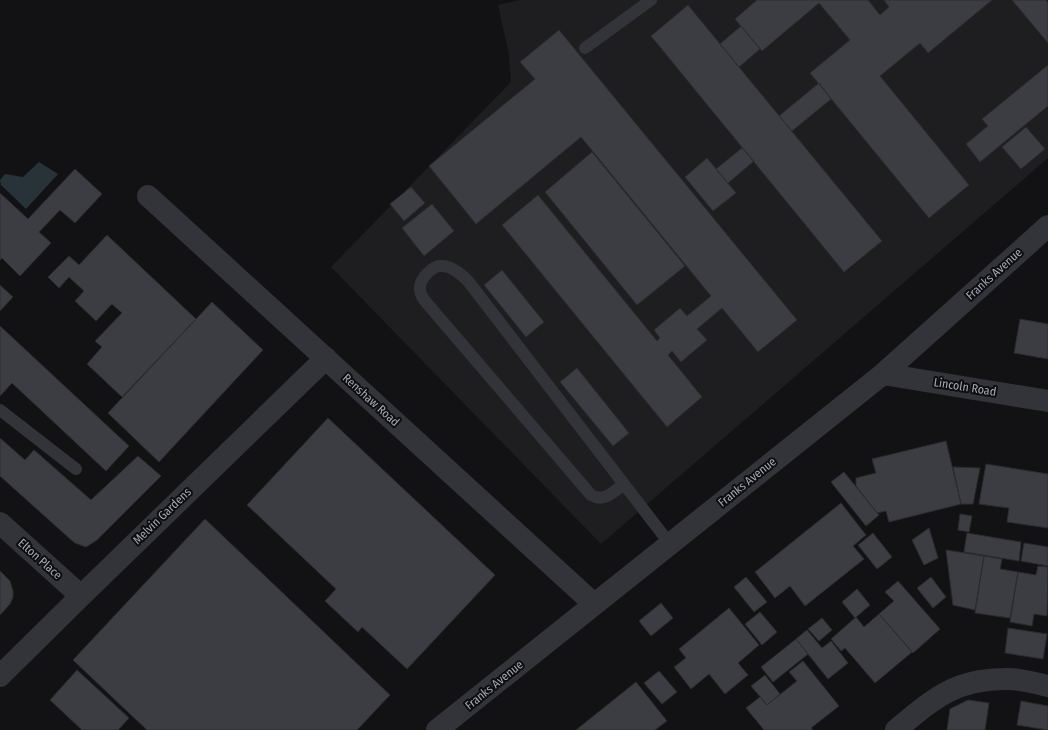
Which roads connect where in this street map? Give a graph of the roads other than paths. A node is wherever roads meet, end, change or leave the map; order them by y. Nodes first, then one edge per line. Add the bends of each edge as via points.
1 (651, 0) edge
2 (585, 48) dead end
3 (148, 196) dead end
4 (1048, 226) edge
5 (326, 358) junction
6 (883, 374) junction
7 (1048, 401) edge
8 (0, 410) edge
9 (76, 469) dead end
10 (624, 484) junction
11 (0, 523) edge
12 (670, 544) junction
13 (81, 596) junction
14 (594, 604) junction
15 (0, 676) edge
16 (1048, 686) edge
17 (437, 730) edge
18 (896, 730) edge

1 - 2 lane
3 - 5 street, Renshaw Road
4 - 6 street, Franks Avenue
5 - 13 street, Melvin Gardens
5 - 14 street, Renshaw Road
6 - 7 street, Lincoln Road
6 - 12 street, Franks Avenue
8 - 9 lane
10 - 10 lane via 468,281 446,266 439,265 432,269 421,282 419,289 425,301 591,495 600,499
10 - 12 lane
11 - 13 street, Elton Place
12 - 14 street, Franks Avenue
13 - 15 street, Melvin Gardens
14 - 17 street, Franks Avenue
16 - 18 street via 1006,678 975,681 954,688 927,704

